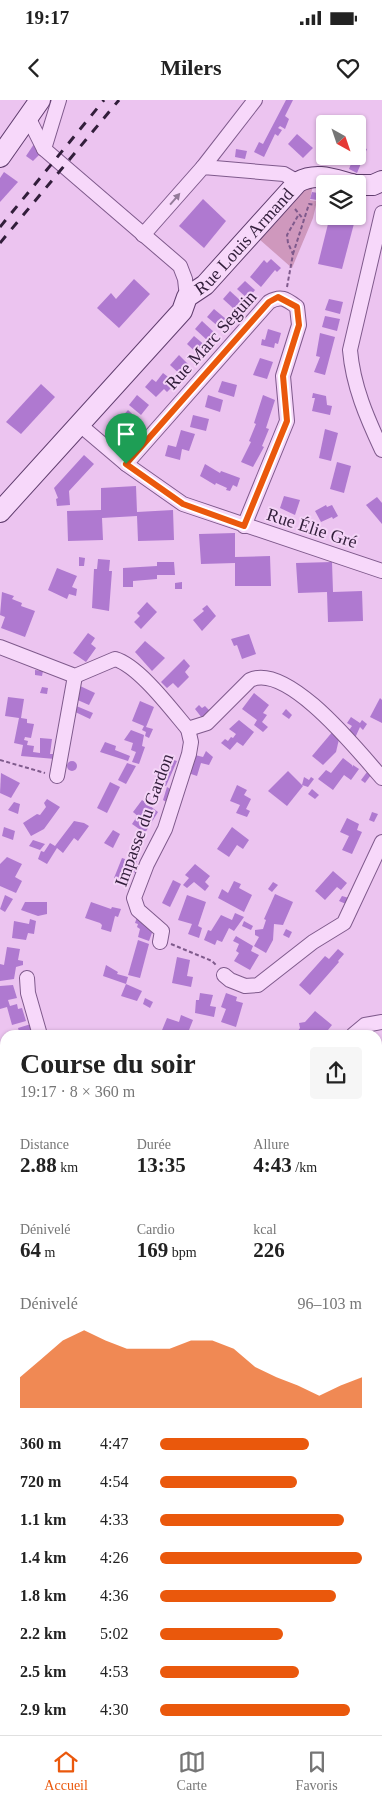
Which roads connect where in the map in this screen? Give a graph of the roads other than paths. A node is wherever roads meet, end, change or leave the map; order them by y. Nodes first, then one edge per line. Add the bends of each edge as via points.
1 (255, 100) edge
2 (51, 103) edge
3 (28, 117) junction
4 (44, 149) junction
5 (0, 158) edge
6 (203, 167) junction
7 (316, 176) edge
8 (382, 181) edge
9 (298, 182) junction
10 (366, 185) edge
11 (382, 214) edge
12 (143, 235) junction
13 (187, 296) junction
14 (80, 424) junction
15 (382, 450) edge
16 (126, 464) junction
17 (0, 512) edge
18 (244, 526) junction
19 (382, 571) edge
20 (0, 647) edge
21 (75, 676) junction
22 (188, 729) junction
23 (57, 776) road end
24 (382, 778) edge
25 (382, 842) edge
26 (160, 942) road end
27 (224, 975) road end
28 (27, 978) dead end
29 (382, 1022) edge
30 (39, 1030) edge
31 (359, 1030) edge

1 - 6 street
2 - 3 street
2 - 4 street
3 - 4 street
3 - 5 street
4 - 12 street
6 - 9 street via 284,174
12 -> 6 street
7 - 9 street
8 - 10 street
9 - 13 street, Rue Louis Armand via 205,285
11 - 15 street via 350,350 363,409
12 - 13 street via 180,266 186,279
13 - 14 street via 182,311
14 - 16 street, Rue Élie Gré
14 - 17 street
16 - 18 street, Rue Élie Gré via 183,504
16 - 18 street, Rue Marc Seguin via 269,302 278,297 284,298 297,307 299,325 283,376 287,421
18 - 19 street, Rue Élie Gré
20 - 21 street
21 - 22 street via 115,658 122,661 154,688
21 - 23 street
22 - 24 street via 207,723 250,680 258,676 271,677 294,689 344,733
22 - 26 street, Impasse du Gardon via 189,754 165,830 134,898 138,910 162,931
25 - 27 street via 344,923 313,942 258,985 245,986
28 - 30 street
29 - 31 street via 365,1025

